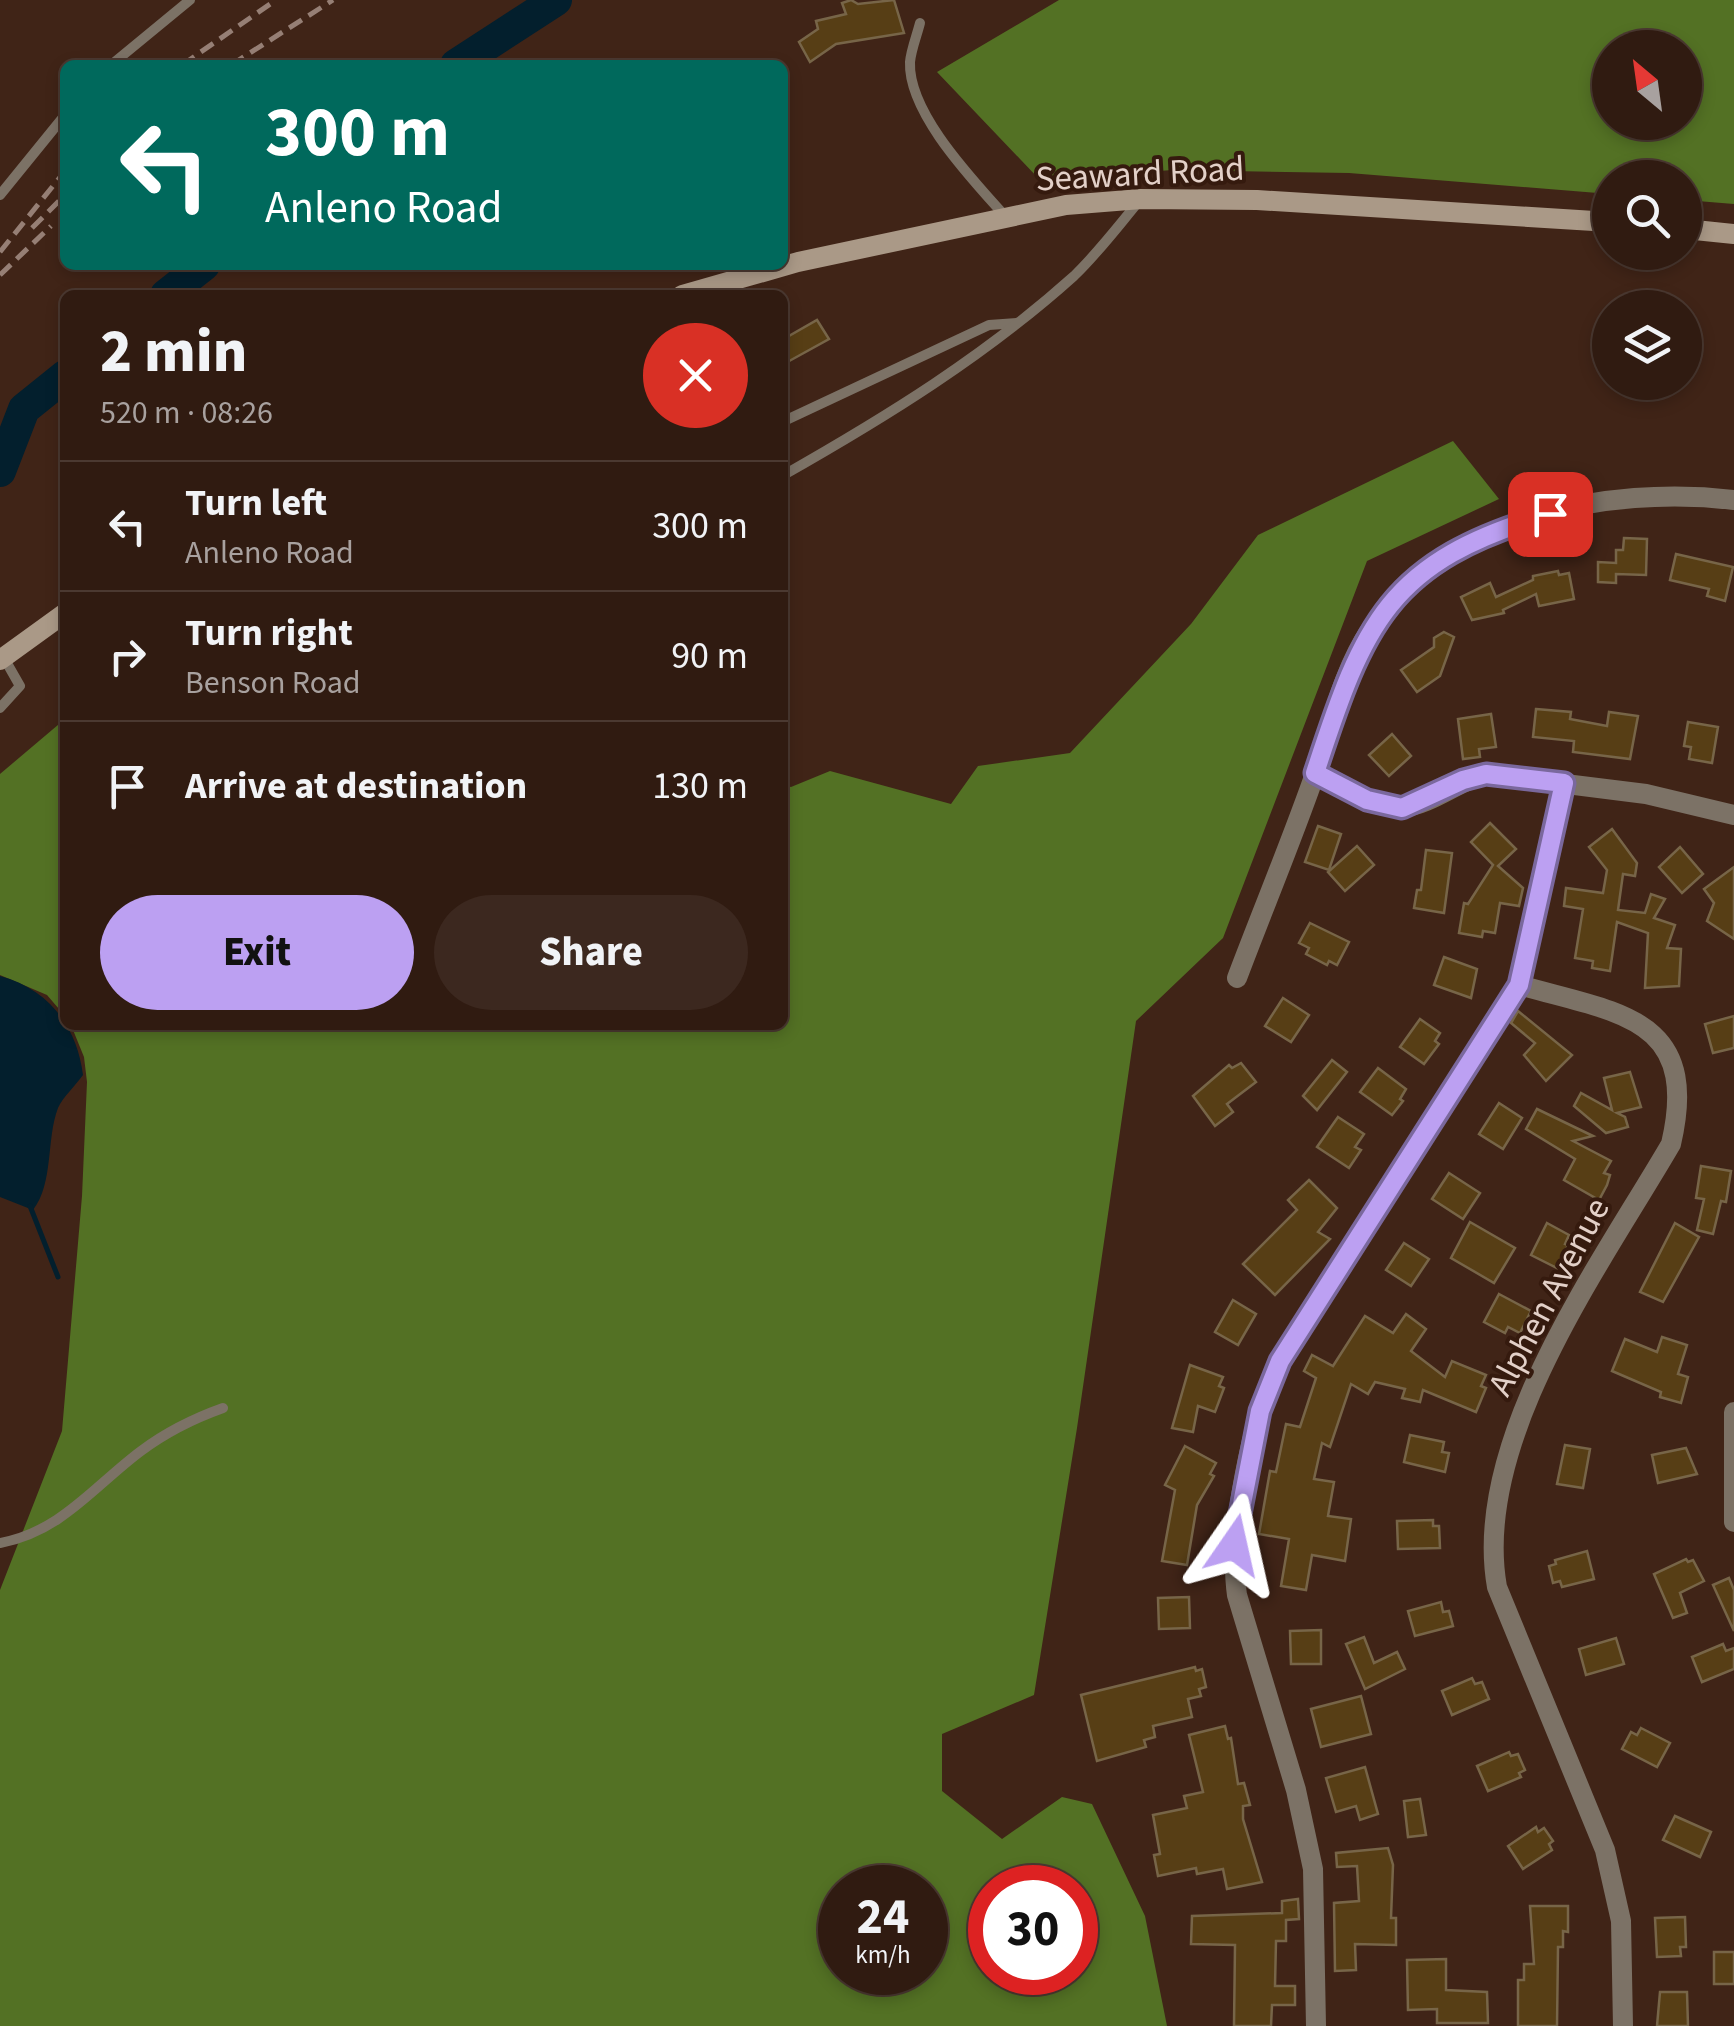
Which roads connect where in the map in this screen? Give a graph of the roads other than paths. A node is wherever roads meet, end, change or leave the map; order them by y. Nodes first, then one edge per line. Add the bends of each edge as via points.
1 (190, 0) edge
2 (920, 23) dead end
3 (117, 60) edge
4 (60, 121) edge
5 (0, 195) edge
6 (1141, 200) junction
7 (1005, 216) junction
8 (1592, 221) edge
9 (1702, 230) edge
10 (1734, 234) edge
11 (788, 265) edge
12 (770, 270) edge
13 (700, 290) edge
14 (1016, 323) junction
15 (788, 419) edge
16 (788, 472) edge
17 (1734, 500) edge
18 (60, 617) edge
19 (2, 658) edge
20 (0, 708) edge
21 (1315, 773) junction
22 (1564, 783) junction
23 (1734, 815) edge
24 (1237, 978) dead end
25 (1519, 985) junction
26 (223, 1408) dead end
27 (1734, 1412) edge
28 (1734, 1522) edge
29 (0, 1543) edge
30 (1316, 2026) edge
31 (1623, 2026) edge

1 - 3 lane
2 - 7 lane via 910,66 924,106 944,147
4 - 5 lane
6 - 7 street, Seaward Road
6 - 8 street, Seaward Road via 1257,200
6 - 14 lane via 1076,274
7 - 11 street, Seaward Road
9 - 10 street
12 - 13 street, Seaward Road
14 - 15 lane via 990,325
14 - 16 lane via 941,382
17 - 21 street via 1684,494 1573,507 1472,542 1435,563 1397,594 1368,632
18 - 19 street
19 - 20 lane via 20,686
21 - 22 street via 1367,800 1402,808 1486,774
21 - 24 street
22 - 23 street
22 - 25 street
25 - 30 street via 1280,1361 1260,1411 1233,1568 1312,1869
25 - 31 street, Alphen Avenue via 1636,1020 1666,1051 1679,1088 1671,1144 1520,1412 1492,1554 1498,1587 1617,1892
26 - 29 lane via 142,1450 60,1519
27 - 28 street

